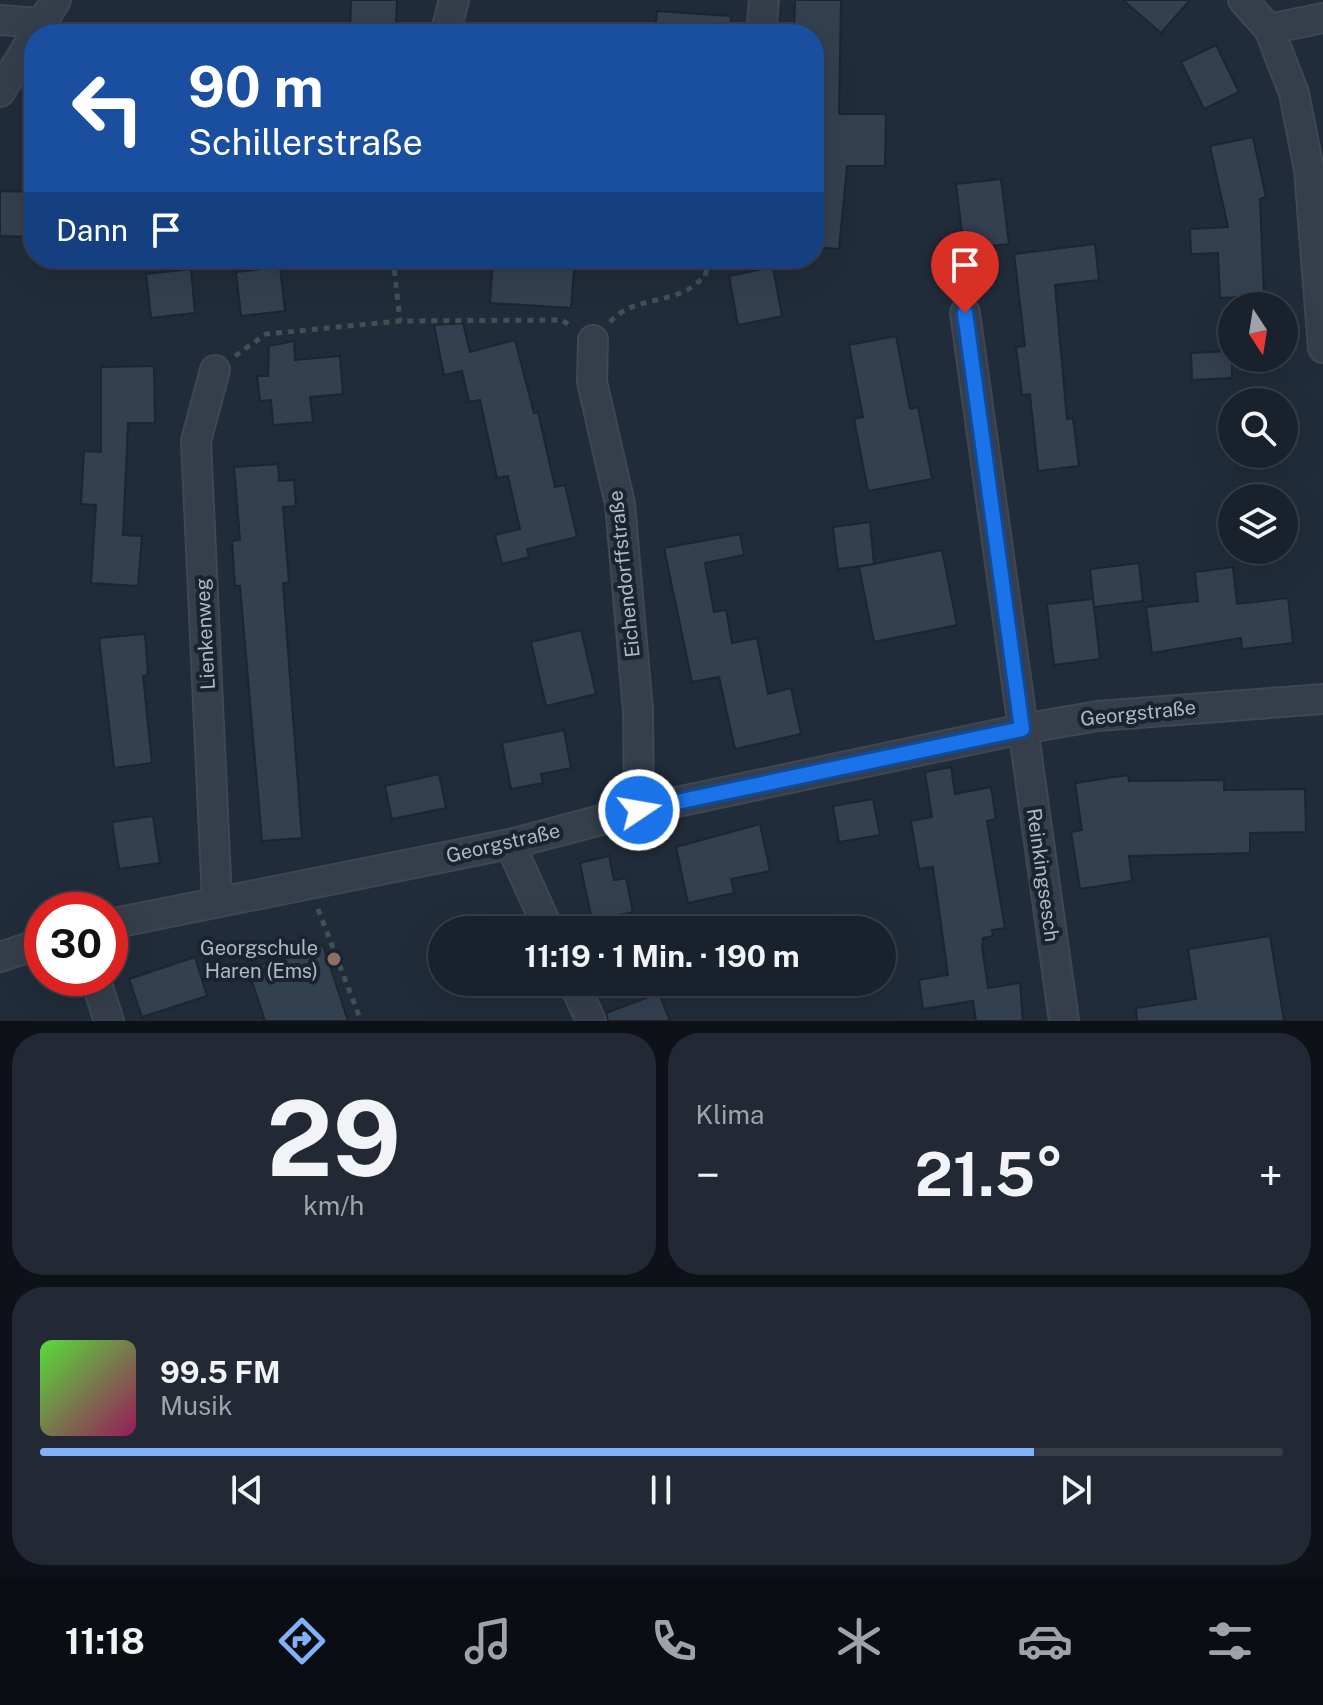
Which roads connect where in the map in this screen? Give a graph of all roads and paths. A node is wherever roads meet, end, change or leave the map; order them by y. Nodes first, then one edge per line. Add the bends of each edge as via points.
1 (454, 0) edge
2 (764, 0) edge
3 (1243, 0) edge
4 (48, 12) edge
5 (1323, 18) edge
6 (0, 20) edge
7 (448, 24) edge
8 (762, 24) edge
9 (1269, 29) junction
10 (24, 52) edge
11 (0, 92) edge
12 (394, 268) edge
13 (707, 268) edge
14 (965, 313) dead end
15 (400, 321) junction
16 (1323, 328) edge
17 (593, 340) junction
18 (1323, 348) edge
19 (215, 370) joint
20 (1323, 699) edge
21 (1022, 729) junction
22 (639, 810) junction
23 (510, 844) junction
24 (308, 882) junction
25 (217, 900) junction
26 (543, 916) edge
27 (128, 920) edge
28 (24, 949) edge
29 (0, 957) edge
30 (101, 996) edge
31 (579, 996) edge
32 (109, 1021) edge
33 (361, 1021) edge
34 (591, 1021) edge
35 (1064, 1021) edge

1 - 7 street
2 - 8 street
3 - 9 street
4 - 6 street
5 - 9 street
9 - 16 street via 1294,93 1309,170
10 - 11 street
12 - 15 path
13 - 17 path via 705,277 683,292 619,312
14 - 21 street, Reinkingsesch
15 - 17 path via 562,320
15 - 19 path via 266,334
16 - 18 street
17 - 22 street, Eichendorffstraße via 592,382 620,504 638,711
19 - 25 street, Lienkenweg via 196,441
20 - 21 street, Georgstraße via 1098,716
21 - 22 street, Georgstraße
21 - 35 street, Reinkingsesch
22 - 23 street, Georgstraße
23 - 24 street, Georgstraße
23 - 26 street
24 - 25 street, Georgstraße
24 - 33 path
25 - 27 street, Georgstraße
28 - 29 street
30 - 32 street
31 - 34 street

